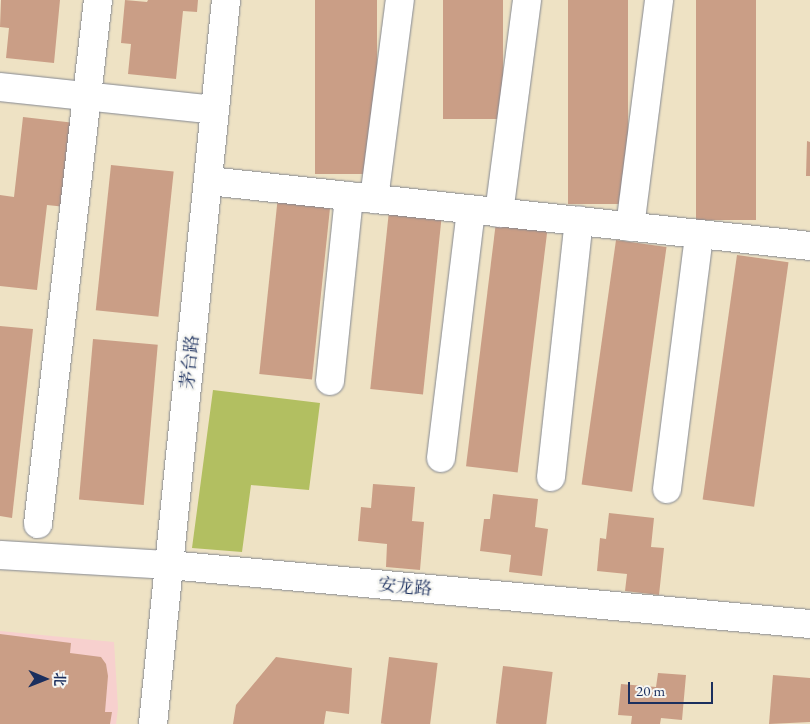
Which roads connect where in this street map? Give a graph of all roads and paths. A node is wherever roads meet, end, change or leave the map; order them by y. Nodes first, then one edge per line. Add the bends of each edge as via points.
1 (98, 0) edge
2 (226, 0) edge
3 (400, 0) edge
4 (527, 0) edge
5 (659, 0) edge
6 (0, 87) edge
7 (88, 96) junction
8 (215, 110) junction
9 (209, 181) junction
10 (362, 198) junction
11 (471, 210) junction
12 (499, 213) junction
13 (579, 221) junction
14 (630, 227) junction
15 (699, 234) junction
16 (810, 246) edge
17 (330, 381) dead end
18 (442, 458) dead end
19 (551, 477) dead end
20 (666, 489) dead end
21 (38, 524) dead end
22 (0, 555) edge
23 (169, 565) junction
24 (810, 624) edge
25 (153, 724) edge

1 - 7 street
2 - 8 street, 茅台路
3 - 10 street
4 - 12 street
5 - 14 street
6 - 7 street
7 - 8 street
7 - 21 street
8 - 9 street, 茅台路
9 - 10 street
9 - 23 street, 茅台路
10 - 11 street
10 - 17 street
11 - 12 street
11 - 18 street
12 - 13 street
13 - 14 street
13 - 19 street
14 - 15 street
15 - 16 street
15 - 20 street
22 - 23 street, 安龙路
23 - 24 street, 安龙路
23 - 25 street, 茅台路

